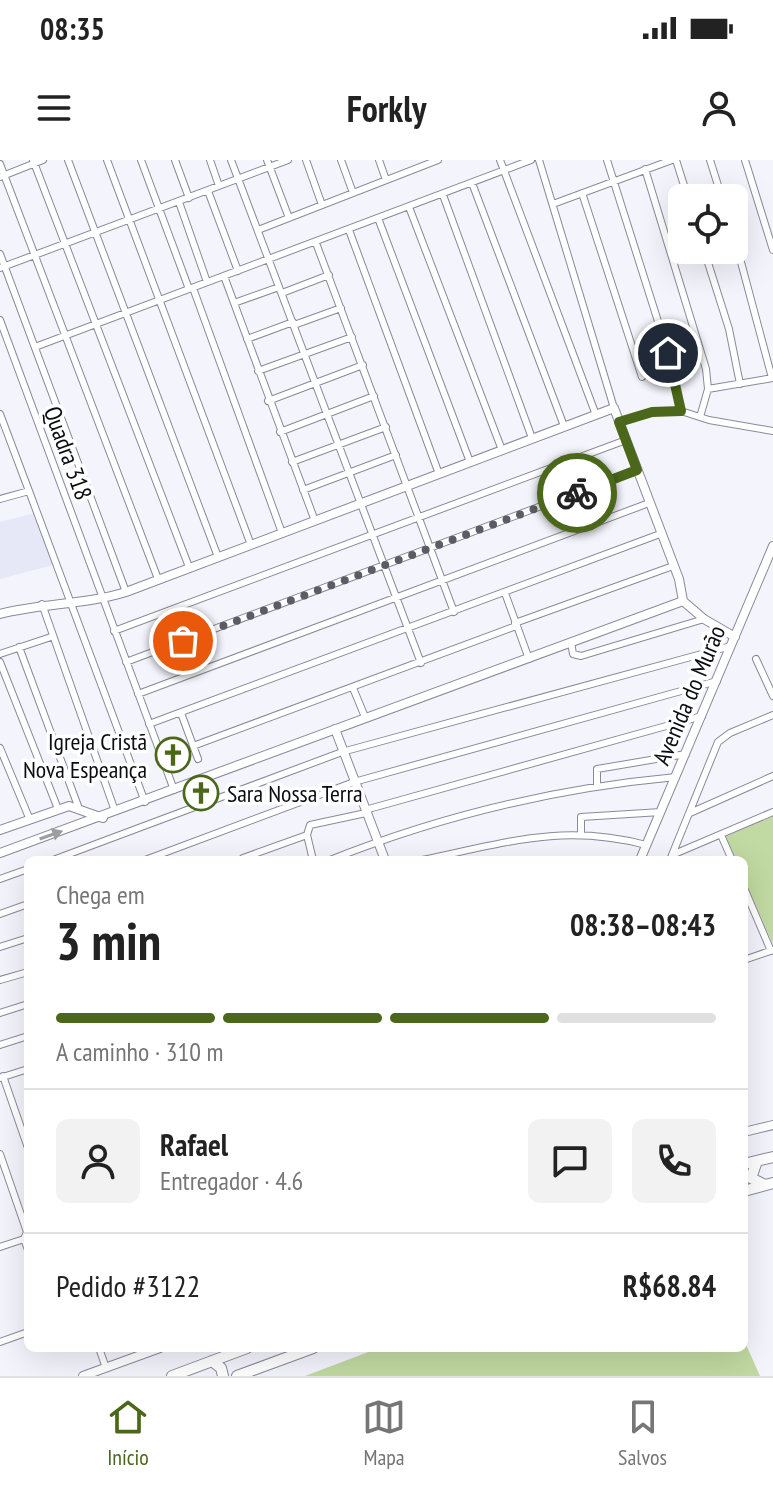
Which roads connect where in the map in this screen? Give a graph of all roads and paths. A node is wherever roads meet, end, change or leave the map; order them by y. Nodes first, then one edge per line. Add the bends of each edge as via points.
1 (43, 160) edge
2 (68, 160) edge
3 (107, 160) edge
4 (141, 160) edge
5 (175, 160) edge
6 (210, 160) edge
7 (231, 160) edge
8 (288, 160) edge
9 (306, 160) edge
10 (341, 160) edge
11 (379, 160) edge
12 (438, 160) edge
13 (500, 160) edge
14 (531, 160) edge
15 (539, 160) edge
16 (607, 160) edge
17 (674, 160) edge
18 (710, 160) edge
19 (745, 160) edge
20 (33, 162) edge
21 (268, 163) edge
22 (0, 164) edge
23 (416, 164) edge
24 (647, 166) edge
25 (505, 171) junction
26 (2, 176) edge
27 (238, 179) junction
28 (386, 180) junction
29 (614, 182) junction
30 (472, 183) junction
31 (683, 184) edge
32 (718, 184) edge
33 (219, 186) junction
34 (208, 191) junction
35 (353, 193) junction
36 (582, 193) junction
37 (443, 195) junction
38 (189, 198) junction
39 (179, 202) junction
40 (553, 204) junction
41 (322, 205) junction
42 (409, 207) junction
43 (158, 209) junction
44 (289, 218) junction
45 (378, 218) junction
46 (127, 219) junction
47 (258, 230) junction
48 (349, 230) junction
49 (97, 231) junction
50 (316, 243) junction
51 (65, 244) junction
52 (773, 250) edge
53 (0, 254) edge
54 (34, 256) junction
55 (269, 260) junction
56 (708, 264) edge
57 (741, 264) edge
58 (2, 267) edge
59 (238, 271) junction
60 (329, 275) junction
61 (224, 276) junction
62 (207, 282) junction
63 (191, 288) junction
64 (280, 290) junction
65 (160, 300) junction
66 (234, 303) junction
67 (341, 308) junction
68 (128, 312) junction
69 (0, 320) edge
70 (96, 324) junction
71 (293, 324) junction
72 (65, 335) junction
73 (352, 337) junction
74 (247, 339) junction
75 (35, 347) junction
76 (304, 354) junction
77 (363, 365) junction
78 (258, 371) junction
79 (642, 377) dead end
80 (772, 378) edge
81 (316, 384) junction
82 (740, 384) junction
83 (708, 389) junction
84 (374, 396) junction
85 (268, 401) junction
86 (614, 408) junction
87 (681, 411) junction
88 (327, 413) junction
89 (0, 414) edge
90 (596, 415) junction
91 (700, 417) junction
92 (619, 422) junction
93 (564, 426) junction
94 (386, 427) junction
95 (773, 431) edge
96 (280, 432) junction
97 (532, 438) junction
98 (626, 440) junction
99 (338, 445) junction
100 (502, 450) junction
101 (396, 455) junction
102 (292, 462) junction
103 (470, 462) junction
104 (637, 470) junction
105 (349, 474) junction
106 (439, 474) junction
107 (408, 485) junction
108 (303, 490) junction
109 (29, 491) junction
110 (0, 499) edge
111 (360, 503) junction
112 (649, 503) junction
113 (419, 517) junction
114 (315, 521) junction
115 (282, 533) junction
116 (371, 534) junction
117 (660, 534) junction
118 (251, 545) junction
119 (773, 546) edge
120 (430, 549) junction
121 (218, 557) junction
122 (770, 560) edge
123 (383, 566) junction
124 (673, 566) junction
125 (189, 567) junction
126 (158, 579) junction
127 (443, 581) junction
128 (126, 592) junction
129 (505, 593) junction
130 (103, 599) junction
131 (396, 599) junction
132 (683, 601) junction
133 (42, 604) junction
134 (71, 604) junction
135 (454, 612) junction
136 (0, 614) edge
137 (704, 619) junction
138 (516, 624) junction
139 (408, 630) junction
140 (114, 631) junction
141 (51, 637) junction
142 (735, 637) junction
143 (571, 642) junction
144 (731, 646) junction
145 (19, 647) junction
146 (0, 654) edge
147 (529, 659) junction
148 (756, 659) dead end
149 (0, 662) edge
150 (126, 662) junction
151 (421, 663) junction
152 (717, 681) junction
153 (353, 688) junction
154 (138, 694) junction
155 (773, 696) edge
156 (181, 713) junction
157 (773, 715) edge
158 (702, 716) junction
159 (365, 717) junction
160 (149, 724) junction
161 (335, 729) junction
162 (193, 746) junction
163 (0, 748) edge
164 (342, 752) junction
165 (686, 754) junction
166 (198, 759) dead end
167 (773, 776) edge
168 (676, 777) junction
169 (206, 779) junction
170 (354, 782) junction
171 (597, 786) junction
172 (174, 790) junction
173 (213, 800) junction
174 (145, 802) junction
175 (81, 808) junction
176 (58, 809) junction
177 (366, 812) junction
178 (661, 812) junction
179 (773, 812) edge
180 (116, 813) junction
181 (690, 813) junction
182 (103, 818) junction
183 (30, 820) junction
184 (81, 825) junction
185 (0, 830) edge
186 (581, 833) junction
187 (307, 835) junction
188 (721, 835) junction
189 (377, 841) junction
190 (646, 845) junction
191 (0, 853) edge
192 (64, 856) edge
193 (156, 856) edge
194 (249, 856) edge
195 (312, 856) edge
196 (340, 856) edge
197 (383, 856) edge
198 (442, 856) edge
199 (642, 856) edge
200 (672, 856) edge
201 (675, 856) edge
202 (730, 856) edge
203 (24, 870) edge
204 (0, 879) edge
205 (748, 897) edge
206 (24, 905) edge
207 (0, 914) edge
208 (24, 939) edge
209 (0, 947) edge
210 (772, 950) edge
211 (748, 959) edge
212 (24, 973) edge
213 (0, 980) edge
214 (24, 1005) edge
215 (0, 1013) edge
216 (24, 1037) edge
217 (0, 1045) edge
218 (24, 1070) edge
219 (2, 1077) edge
220 (773, 1125) edge
221 (748, 1131) edge
222 (24, 1137) edge
223 (0, 1154) edge
224 (773, 1157) edge
225 (757, 1161) junction
226 (748, 1163) edge
227 (769, 1184) edge
228 (748, 1190) edge
229 (24, 1223) edge
230 (24, 1239) edge
231 (0, 1247) edge
232 (24, 1333) edge
233 (0, 1342) edge
234 (100, 1352) edge
235 (149, 1352) edge
236 (236, 1352) edge
237 (302, 1352) edge
238 (212, 1361) junction
239 (106, 1368) junction
240 (83, 1376) edge
241 (172, 1376) edge
242 (223, 1376) edge
243 (237, 1376) edge

1 - 20 street
2 - 49 street
3 - 46 street
4 - 43 street
5 - 38 street
6 - 33 street
7 - 27 street
8 - 21 street
9 - 41 street
10 - 35 street
11 - 28 street
12 - 23 street
13 - 25 street
14 - 25 street
15 - 40 street
16 - 29 street
17 - 24 street
17 - 31 street
18 - 32 street
19 - 52 street
20 - 26 street
20 - 51 street
21 - 27 street
21 - 44 street
22 - 26 street
23 - 28 street
24 - 29 street
24 - 83 street
25 - 30 street
25 - 90 street
26 - 54 street
27 - 33 street
27 - 47 street
28 - 35 street
29 - 36 street
29 - 87 street
30 - 37 street
30 - 93 street
33 - 34 street
34 - 38 street
34 - 59 street
35 - 41 street
36 - 40 street
36 - 79 street
37 - 42 street
37 - 97 street
38 - 39 street
39 - 43 street
39 - 62 street
40 - 86 street
41 - 44 street
42 - 45 street
42 - 100 street
43 - 46 street
43 - 63 street
44 - 47 street
45 - 48 street
45 - 103 street
46 - 49 street
46 - 65 street
47 - 55 street
48 - 50 street
48 - 106 street
49 - 51 street
49 - 68 street
50 - 55 street
50 - 60 street
51 - 54 street
51 - 70 street
53 - 58 street
54 - 58 street
54 - 72 street
55 - 59 street
55 - 64 street
56 - 82 street
57 - 80 street
58 - 75 street
59 - 61 street
60 - 64 street
60 - 67 street
61 - 62 street
61 - 66 street
62 - 63 street
63 - 65 street
63 - 115 street
64 - 66 street
64 - 71 street
65 - 68 street
65 - 118 street
66 - 74 street
67 - 71 street
67 - 73 street
68 - 70 street
68 - 121 street
69 - 130 street, Quadra 318
70 - 72 street
70 - 125 street
71 - 74 street
71 - 76 street
72 - 75 street
72 - 126 street
73 - 76 street
73 - 77 street
74 - 78 street
75 - 128 street
76 - 78 street
76 - 81 street
77 - 81 street
77 - 84 street
78 - 85 street
80 - 82 street
81 - 85 street
81 - 88 street
82 - 83 street
83 - 91 street
84 - 88 street
84 - 94 street
85 - 96 street
86 - 90 street
86 - 92 street
87 - 91 street
87 - 92 street via 652,412
88 - 96 street
88 - 99 street
89 - 109 street
90 - 93 street
91 - 95 street
92 - 98 street
93 - 97 street
94 - 99 street
94 - 101 street
96 - 102 street
97 - 100 street
98 - 104 street
98 - 113 street
99 - 102 street
99 - 105 street
100 - 103 street
101 - 105 street
101 - 107 street
102 - 108 street
103 - 106 street
104 - 112 street
104 - 120 street
105 - 108 street
105 - 111 street
106 - 107 street
107 - 111 street
107 - 113 street
108 - 114 street
109 - 110 street
109 - 134 street
111 - 114 street
111 - 116 street
112 - 117 street
112 - 127 street
113 - 116 street
113 - 120 street
114 - 115 street
115 - 118 street
116 - 123 street
116 - 140 street
117 - 124 street
117 - 129 street
118 - 121 street
119 - 122 street, Avenida do Murão
120 - 123 street
120 - 127 street
121 - 125 street
122 - 142 street, Avenida do Murão
123 - 131 street
123 - 150 street
124 - 132 street
124 - 138 street
125 - 126 street
126 - 128 street
127 - 131 street
127 - 135 street
128 - 130 street
129 - 135 street
129 - 138 street
130 - 134 street
130 - 140 street, Quadra 318
131 - 139 street
131 - 154 street
132 - 137 street
132 - 143 street
133 - 134 street
133 - 136 street
133 - 141 street
134 - 174 street
135 - 139 street
137 - 142 street
137 - 143 street via 581,656 573,654
138 - 147 street
138 - 151 street
139 - 151 street
139 - 156 street
140 - 150 street, Quadra 318
141 - 145 street
141 - 180 street
142 - 144 street, Avenida do Murão
143 - 147 street
144 - 152 street, Avenida do Murão
144 - 164 street
145 - 146 street
145 - 175 street
147 - 159 street
148 - 155 street
149 - 176 street
150 - 154 street, Quadra 318
151 - 153 street
152 - 158 street, Avenida do Murão
152 - 170 street
153 - 159 street
153 - 162 street
154 - 160 street, Quadra 318
156 - 160 street
156 - 162 street
157 - 181 street via 722,738
158 - 165 street, Avenida do Murão
158 - 177 street
159 - 161 street
160 - 172 street, Quadra 318
161 - 164 street
161 - 169 street
162 - 166 street
163 - 183 street
164 - 170 street
164 - 173 street
165 - 168 street, Avenida do Murão
165 - 171 street via 597,769
167 - 181 street
168 - 171 street
168 - 178 street, Avenida do Murão
169 - 172 street
169 - 173 street
170 - 177 street
170 - 193 street
171 - 189 street
172 - 174 street
173 - 192 street
174 - 180 street
175 - 176 street
175 - 182 street
175 - 184 street
176 - 183 street
177 - 187 street via 310,825
177 - 189 street
178 - 186 street via 581,817
178 - 190 street, Avenida do Murão
179 - 188 street
180 - 182 street
181 - 200 street
182 - 184 street
183 - 185 street
191 -> 184 street
186 - 190 street
186 - 198 street
187 - 194 street
187 - 195 street
188 - 201 street
188 - 202 street
189 - 196 street
189 - 197 street
190 - 199 street, Avenida do Murão
203 - 204 street
205 - 210 street
206 - 207 street
208 - 209 street
210 - 211 street
212 - 213 street
214 - 215 street
216 - 217 street
218 - 219 street
219 - 222 street
220 - 221 street
223 - 229 street
224 - 225 main road
225 - 226 main road
225 - 227 main road via 751,1178
227 - 228 main road
230 - 231 street
232 - 233 street
234 - 239 street
235 - 239 street
236 - 238 main road
237 - 243 main road
238 - 241 main road
238 - 242 main road
239 - 240 street

